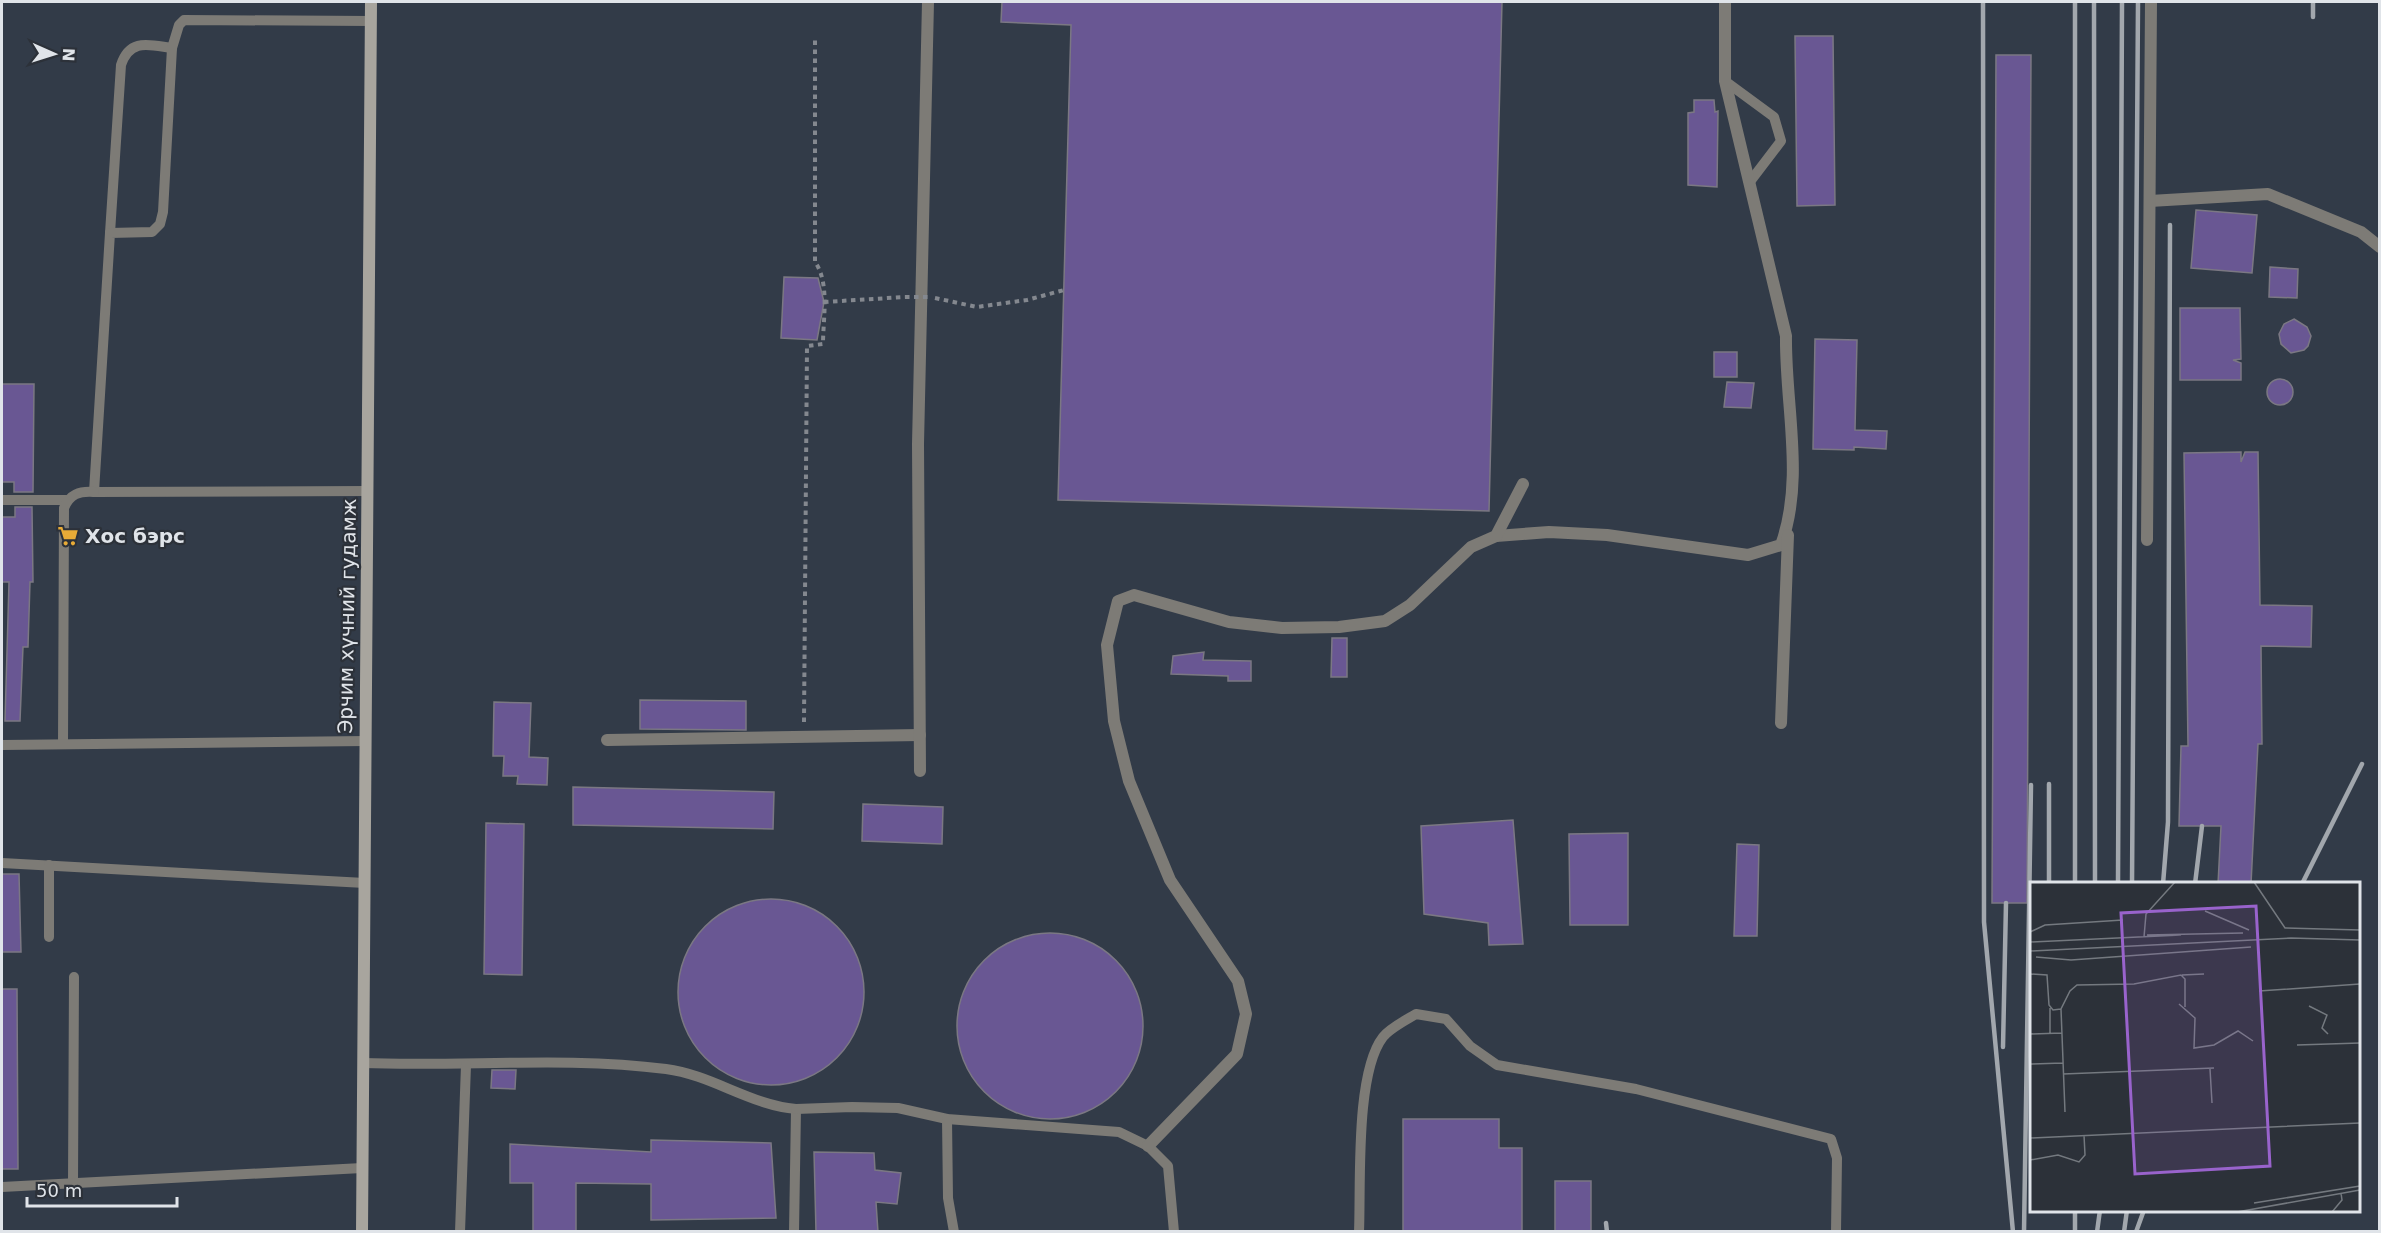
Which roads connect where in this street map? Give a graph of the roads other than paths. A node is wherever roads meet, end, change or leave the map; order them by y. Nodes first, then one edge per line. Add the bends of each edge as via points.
1 (371, 2) edge
2 (928, 2) edge
3 (1725, 2) edge
4 (2151, 2) edge
5 (371, 21) junction
6 (172, 48) junction
7 (1725, 81) junction
8 (1749, 183) junction
9 (2150, 201) junction
10 (110, 233) junction
11 (2379, 248) edge
12 (1523, 484) dead end
13 (368, 491) junction
14 (94, 492) junction
15 (2, 500) edge
16 (67, 500) junction
17 (1789, 522) junction
18 (1496, 536) junction
19 (2147, 540) dead end
20 (1781, 723) dead end
21 (920, 735) junction
22 (607, 740) dead end
23 (366, 741) junction
24 (63, 744) junction
25 (2, 745) edge
26 (920, 771) dead end
27 (2, 863) edge
28 (49, 865) junction
29 (364, 883) junction
30 (50, 937) dead end
31 (74, 977) dead end
32 (363, 1063) junction
33 (466, 1065) junction
34 (796, 1109) junction
35 (947, 1119) junction
36 (1148, 1146) junction
37 (362, 1168) junction
38 (73, 1183) junction
39 (2, 1187) edge
40 (362, 1232) edge
41 (460, 1232) edge
42 (794, 1232) edge
43 (954, 1232) edge
44 (1174, 1232) edge
45 (1359, 1232) edge
46 (1836, 1232) edge

1 - 5 main road, Эрчим хүчний гудамж
2 - 21 street via 918,444
3 - 7 street
4 - 9 street
5 - 6 lane via 184,20 179,24
5 - 13 main road, Эрчим хүчний гудамж
6 - 10 lane via 160,224 152,231
6 - 10 lane via 141,44 124,54
7 - 8 street
7 - 8 lane via 1774,117 1781,141
8 - 17 street via 1786,336 1792,472
9 - 11 street via 2268,194 2361,232
9 - 19 street
10 - 14 lane
12 - 18 street
13 - 14 lane
13 - 23 main road, Эрчим хүчний гудамж
14 - 16 lane via 82,492
15 - 16 lane
16 - 24 lane
17 - 18 street via 1781,545 1748,555 1607,535 1549,532
17 - 20 street
18 - 36 street via 1471,547 1410,605 1385,621 1281,628 1229,622 1134,595 1118,601 1107,645 1114,721 1129,781 1170,879 1238,981 1246,1014 1237,1054
21 - 22 street
21 - 26 street
23 - 24 lane
23 - 29 main road, Эрчим хүчний гудамж
24 - 25 lane
27 - 28 lane
28 - 29 lane
28 - 30 lane
29 - 32 main road, Эрчим хүчний гудамж
31 - 38 lane
32 - 33 lane
32 - 37 main road, Эрчим хүчний гудамж
33 - 34 lane via 555,1062 668,1069 695,1075 753,1100
33 - 41 lane
34 - 35 lane via 898,1108
34 - 42 lane
35 - 36 lane via 1119,1132
35 - 43 lane via 948,1198
36 - 44 lane via 1168,1166
37 - 38 lane
37 - 40 main road, Эрчим хүчний гудамж
38 - 39 lane
45 - 46 lane via 1363,1105 1370,1059 1383,1036 1416,1014 1446,1019 1470,1046 1497,1065 1636,1089 1831,1140 1837,1158

